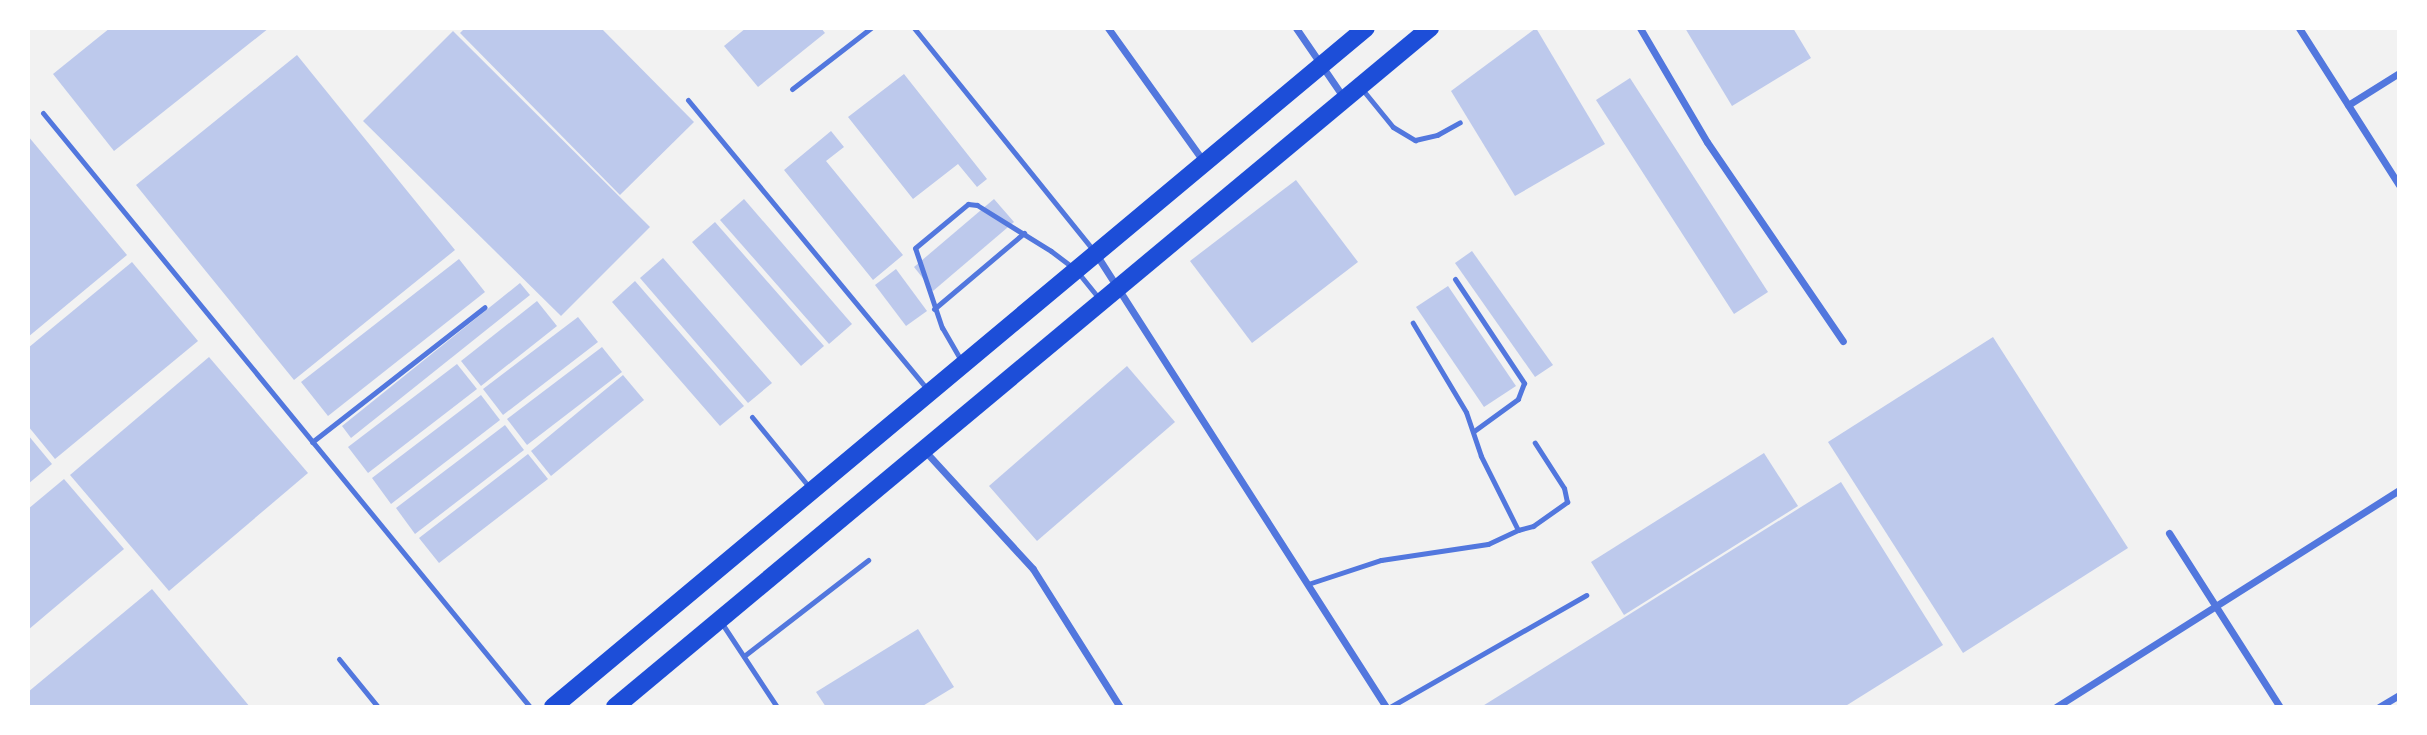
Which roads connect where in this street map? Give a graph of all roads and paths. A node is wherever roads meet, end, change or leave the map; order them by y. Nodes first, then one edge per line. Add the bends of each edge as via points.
1 (870, 28) edge
2 (914, 28) edge
3 (1108, 28) edge
4 (1296, 28) edge
5 (1366, 28) edge
6 (1430, 28) edge
7 (1640, 28) edge
8 (2299, 28) edge
9 (1322, 65) junction
10 (2399, 73) edge
11 (1360, 87) junction
12 (792, 89) dead end
13 (1345, 99) junction
14 (688, 100) dead end
15 (2348, 105) junction
16 (43, 113) dead end
17 (1460, 122) dead end
18 (1205, 163) junction
19 (2399, 186) edge
20 (1024, 233) junction
21 (1096, 254) junction
22 (1076, 270) junction
23 (1455, 279) dead end
24 (1120, 285) junction
25 (1102, 300) junction
26 (485, 307) dead end
27 (934, 309) junction
28 (1413, 323) dead end
29 (1843, 341) dead end
30 (964, 364) junction
31 (930, 392) junction
32 (752, 417) dead end
33 (1474, 431) junction
34 (312, 442) junction
35 (1535, 443) dead end
36 (923, 450) junction
37 (2399, 490) edge
38 (812, 491) junction
39 (1518, 530) junction
40 (2169, 533) dead end
41 (868, 560) dead end
42 (1308, 584) junction
43 (1586, 595) dead end
44 (2216, 606) junction
45 (719, 620) junction
46 (744, 656) junction
47 (339, 659) dead end
48 (2399, 695) edge
49 (378, 707) edge
50 (530, 707) edge
51 (553, 707) edge
52 (614, 707) edge
53 (777, 707) edge
54 (1120, 707) edge
55 (1388, 707) edge
56 (2056, 707) edge
57 (2280, 707) edge
58 (2379, 707) edge

1 - 12 lane
2 - 21 lane
3 - 18 street
4 - 9 street
5 - 9 main road
6 - 11 main road
7 - 29 street via 1707,142
8 - 15 street
9 - 13 street
9 - 18 main road
10 - 15 street
11 - 13 main road
11 - 17 lane via 1393,127 1415,140 1437,135
13 - 24 main road
14 - 31 lane
15 - 19 street
16 - 34 lane
18 - 21 main road
20 - 22 lane
20 - 27 lane
20 - 27 lane via 968,204 918,243 915,256
21 - 22 main road
21 - 24 street
22 - 25 lane
22 - 30 main road
23 - 33 lane via 1524,383 1518,399
24 - 25 main road
24 - 42 street
25 - 36 main road
26 - 34 lane
27 - 30 lane
28 - 33 lane
30 - 31 main road
31 - 38 main road
32 - 38 lane
33 - 39 lane via 1480,456
34 - 50 lane
35 - 39 lane via 1564,488 1567,502 1533,526
36 - 45 main road
36 - 54 street via 1033,569
37 - 44 street
38 - 51 main road
39 - 42 lane via 1488,544 1381,560
40 - 44 street
41 - 46 lane
42 - 55 street
43 - 55 lane
44 - 56 street
44 - 57 street
45 - 46 lane
45 - 52 main road
46 - 53 lane
47 - 49 lane
48 - 58 street

